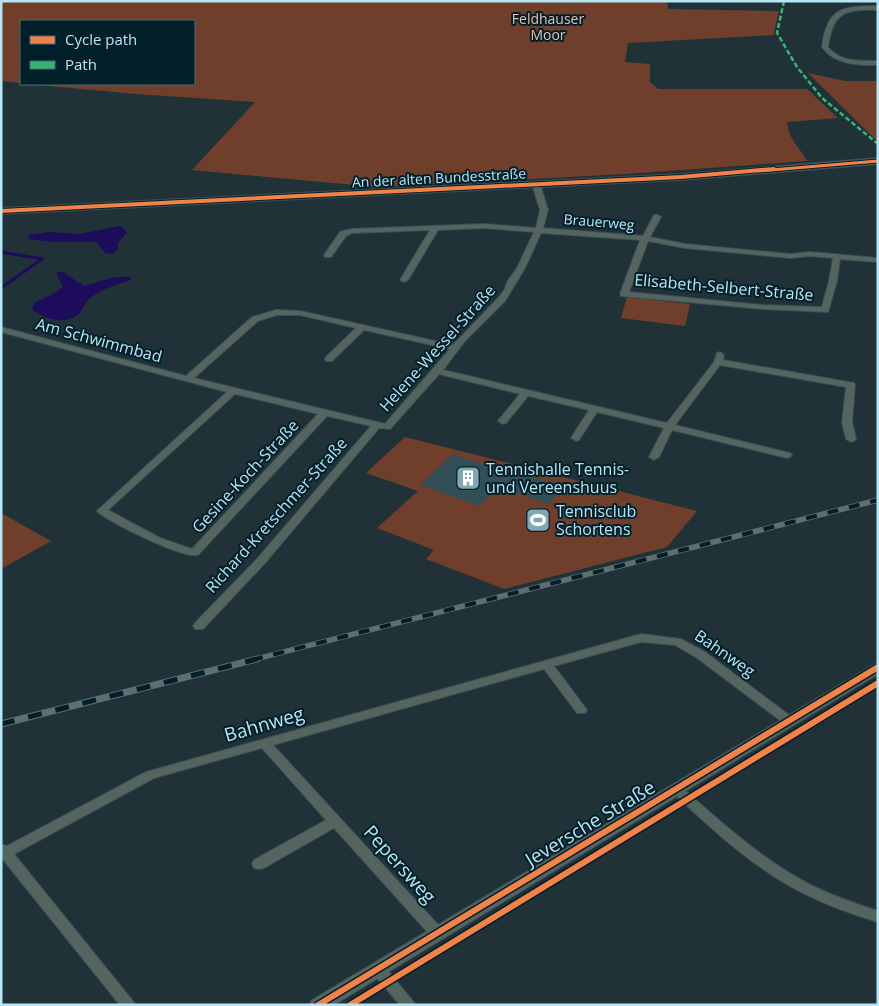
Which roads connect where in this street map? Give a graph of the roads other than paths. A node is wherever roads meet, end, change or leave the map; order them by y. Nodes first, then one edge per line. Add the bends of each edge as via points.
1 (878, 8) edge
2 (878, 63) edge
3 (878, 160) edge
4 (536, 184) junction
5 (1, 211) edge
6 (657, 217) dead end
7 (435, 229) junction
8 (539, 229) junction
9 (645, 238) junction
10 (328, 255) dead end
11 (837, 256) junction
12 (878, 260) edge
13 (404, 280) dead end
14 (362, 327) junction
15 (1, 329) edge
16 (456, 348) junction
17 (328, 359) dead end
18 (437, 371) junction
19 (188, 379) junction
20 (233, 391) junction
21 (525, 393) junction
22 (595, 409) junction
23 (324, 413) junction
24 (503, 421) dead end
25 (376, 426) junction
26 (670, 426) junction
27 (576, 438) dead end
28 (851, 439) dead end
29 (787, 455) dead end
30 (654, 457) dead end
31 (199, 626) dead end
32 (546, 665) junction
33 (878, 667) edge
34 (581, 710) dead end
35 (789, 721) junction
36 (264, 743) junction
37 (676, 789) junction
38 (335, 821) junction
39 (3, 850) edge
40 (259, 864) dead end
41 (878, 917) edge
42 (436, 932) junction
43 (378, 969) junction
44 (129, 1005) edge
45 (318, 1005) edge
46 (409, 1005) edge

1 - 2 street via 836,14 832,18 826,47 828,53 838,58
3 - 4 street, An der alten Bundesstraße via 681,177
4 - 5 street, An der alten Bundesstraße
4 - 8 street, Helene-Wessel-Straße via 544,210
6 - 9 street
7 - 8 street, Brauerweg via 484,226
7 - 10 street, Brauerweg via 351,231 343,234
7 - 13 street
8 - 9 street, Brauerweg
8 - 16 street, Helene-Wessel-Straße via 502,299
9 - 11 street, Brauerweg via 685,246 790,256
9 - 11 street, Elisabeth-Selbert-Straße via 624,294 825,310
11 - 12 street, Brauerweg
14 - 16 street
14 - 17 street
14 - 19 street via 300,313 266,314 240,331
15 - 19 street, Am Schwimmbad
16 - 18 street, Helene-Wessel-Straße
18 - 21 street
18 - 25 street, Helene-Wessel-Straße via 386,427
19 - 20 street, Helene-Wessel-Straße
20 - 23 street, Helene-Wessel-Straße
20 - 23 street, Gesine-Koch-Straße via 102,511 156,540 194,553
21 - 22 street
21 - 24 street
22 - 26 street
22 - 27 street
23 - 25 street, Helene-Wessel-Straße
25 - 31 street, Richard-Kretschmer-Straße via 260,561
26 - 28 street via 719,359 851,385 846,422
26 - 29 street
26 - 30 street
32 - 34 street
32 - 35 street, Bahnweg via 641,638 677,642 701,654
32 - 36 street, Bahnweg
33 - 35 street, Jeversche Straße
35 - 37 street, Jeversche Straße
36 - 38 street, Pepersweg
36 - 39 street, Bahnweg via 150,775
37 - 41 street via 774,870 802,887
37 - 42 street, Jeversche Straße
38 - 40 street
38 - 42 street, Pepersweg
39 - 44 street, Bahnweg
42 - 43 street, Jeversche Straße
43 - 45 street, Jeversche Straße
43 - 46 street

